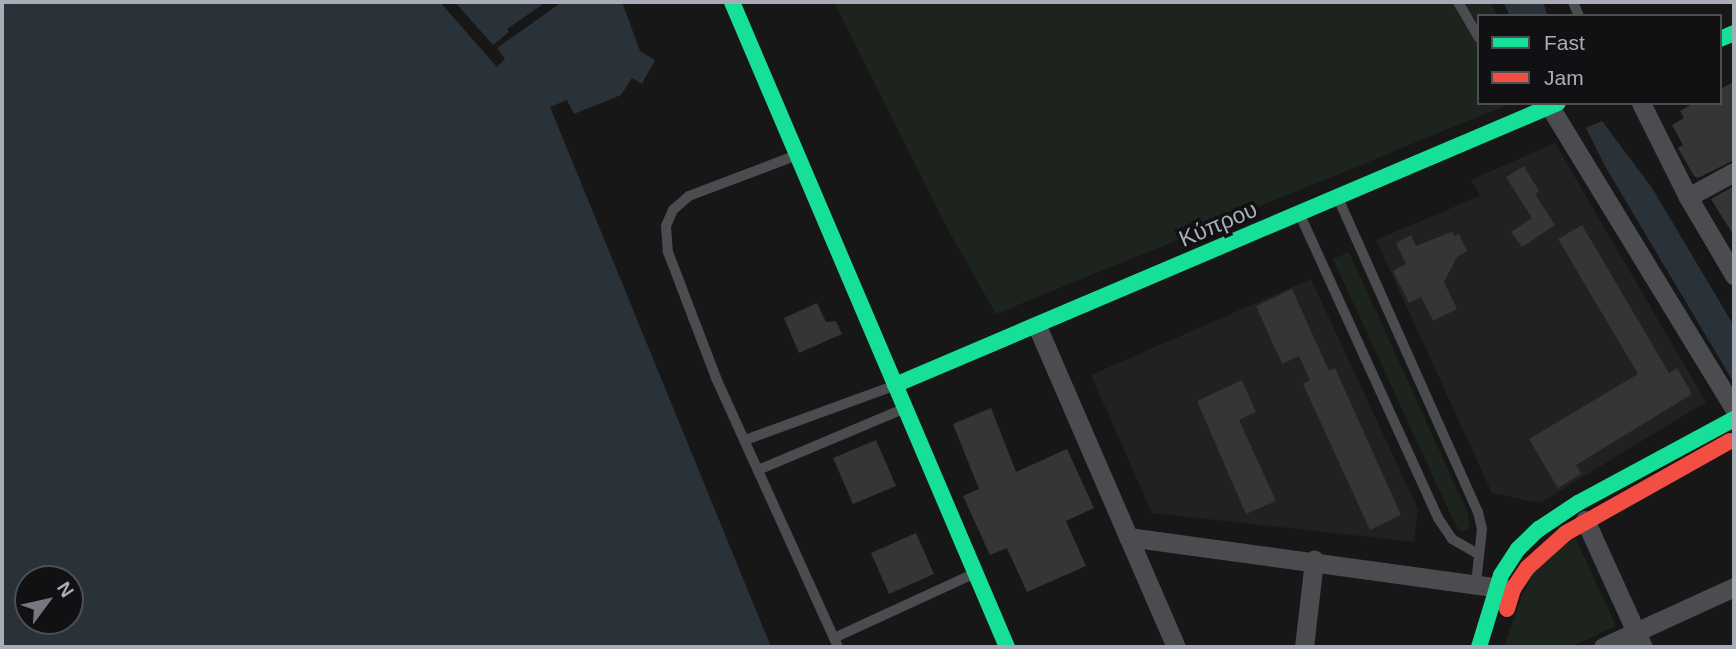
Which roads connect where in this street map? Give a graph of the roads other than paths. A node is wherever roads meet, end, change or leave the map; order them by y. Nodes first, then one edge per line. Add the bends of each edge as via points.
1 (732, 2) edge
2 (1458, 2) edge
3 (1477, 35) edge
4 (1550, 105) edge
5 (1553, 105) edge
6 (1642, 105) edge
7 (797, 155) junction
8 (1734, 172) edge
9 (1688, 197) junction
10 (1338, 198) junction
11 (1299, 214) junction
12 (1734, 275) edge
13 (1037, 326) junction
14 (895, 385) junction
15 (905, 408) junction
16 (1734, 410) edge
17 (1734, 419) edge
18 (1734, 439) edge
19 (746, 440) junction
20 (758, 470) junction
21 (1586, 520) junction
22 (1128, 537) junction
23 (1478, 554) junction
24 (1314, 560) junction
25 (976, 573) junction
26 (1476, 583) junction
27 (1734, 587) edge
28 (1505, 589) junction
29 (1640, 640) edge
30 (836, 643) edge
31 (1007, 647) edge
32 (1176, 647) edge
33 (1304, 647) edge
34 (1479, 647) edge
35 (1495, 647) edge
36 (1603, 647) edge

1 - 7 street
2 - 3 lane
4 - 10 street, Κύπρου
5 - 16 street
6 - 9 street
7 - 14 street
7 - 19 lane via 690,196 673,210 666,226 668,252 684,295 716,379
8 - 9 street
9 - 12 street
10 - 11 street, Κύπρου
10 - 23 lane via 1478,512 1482,529
11 - 13 street, Κύπρου
11 - 23 lane via 1438,518 1452,539
13 - 14 street, Κύπρου
13 - 22 street
14 - 15 street
14 - 19 lane
15 - 20 lane
15 - 25 street
17 - 28 street via 1546,523 1512,557
18 - 21 street
19 - 20 lane
20 - 30 lane
21 - 28 street via 1545,549
21 - 29 street
22 - 24 street
22 - 32 street
23 - 26 lane
24 - 26 street
24 - 33 street
25 - 30 lane
25 - 31 street
26 - 28 street
27 - 29 street
28 - 34 street
28 - 35 street
29 - 36 street

